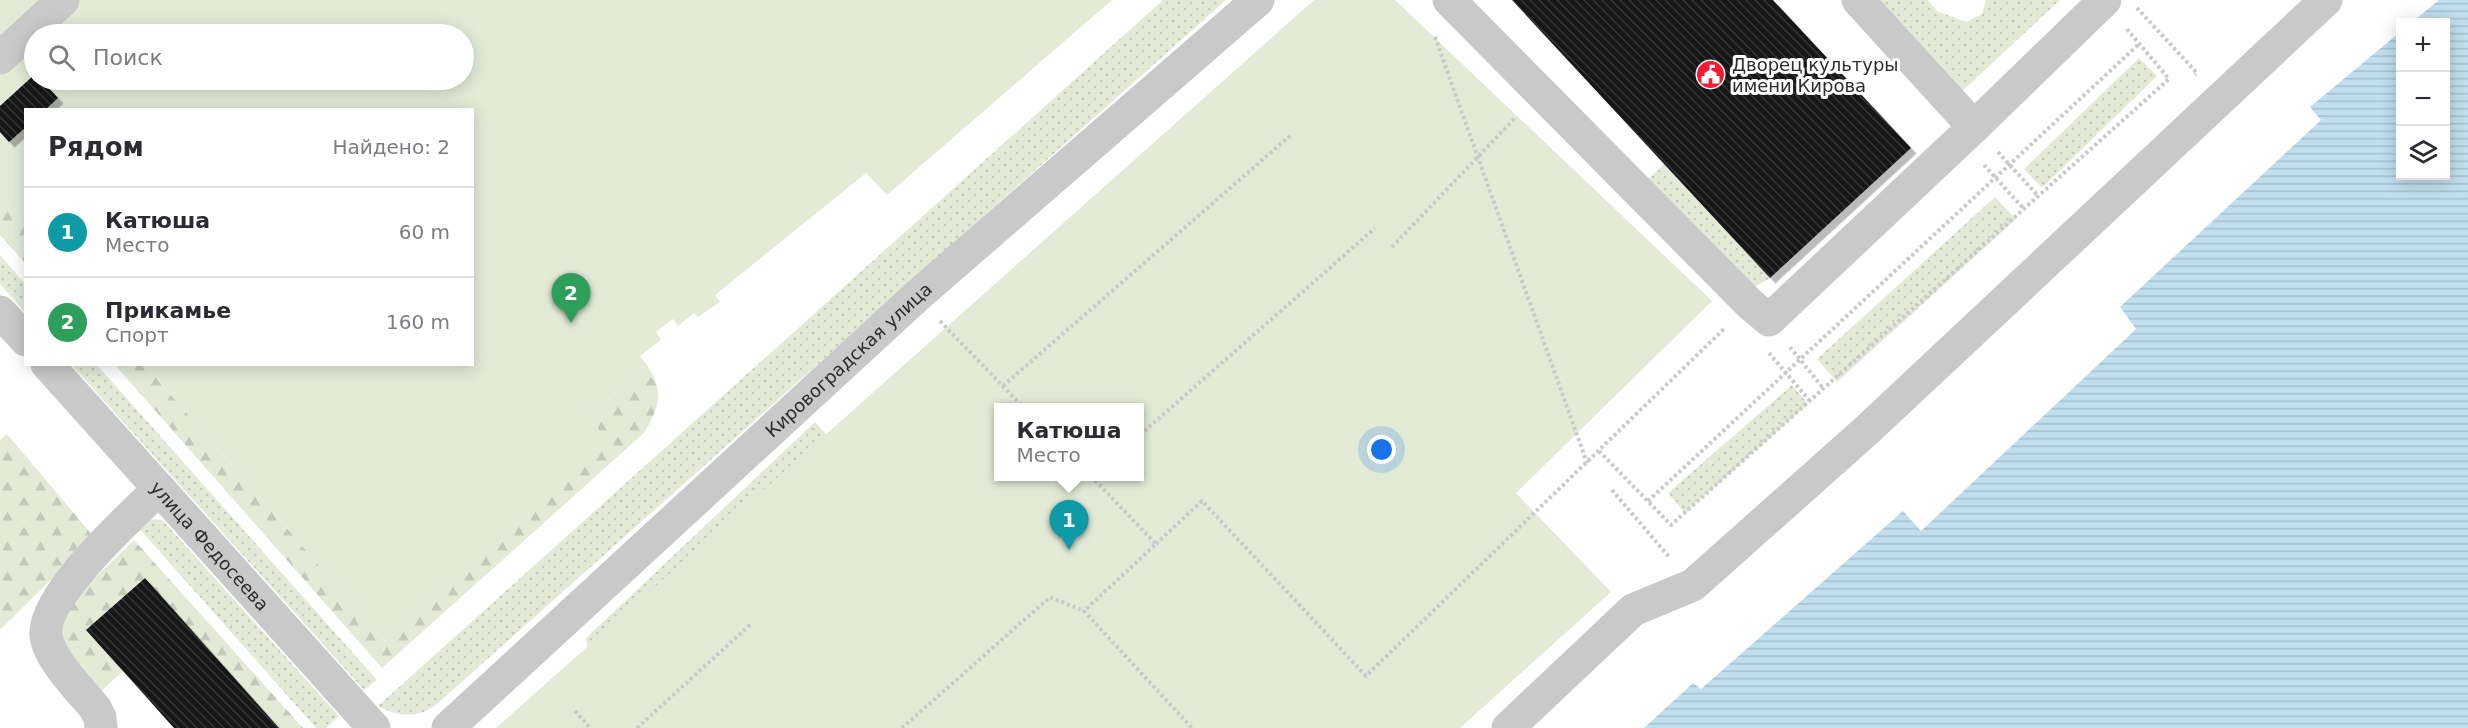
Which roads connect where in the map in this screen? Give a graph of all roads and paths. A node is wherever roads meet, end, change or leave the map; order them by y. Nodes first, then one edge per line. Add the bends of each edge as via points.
1 (63, 0) edge
2 (1257, 0) edge
3 (1449, 0) edge
4 (1858, 0) edge
5 (2326, 0) edge
6 (2114, 2) edge
7 (37, 24) edge
8 (1434, 34) dead end
9 (24, 36) edge
10 (2139, 44) junction
11 (0, 58) edge
12 (2189, 81) dead end
13 (1540, 92) junction
14 (1967, 133) junction
15 (1291, 135) dead end
16 (1478, 156) junction
17 (2009, 165) junction
18 (1995, 178) junction
19 (2038, 196) junction
20 (2024, 208) junction
21 (1374, 228) dead end
22 (1392, 247) dead end
23 (917, 296) junction
24 (0, 312) edge
25 (1761, 325) junction
26 (24, 338) edge
27 (1800, 359) junction
28 (49, 366) edge
29 (1786, 373) junction
30 (1003, 386) junction
31 (1823, 388) junction
32 (1809, 400) junction
33 (1019, 403) edge
34 (1144, 431) edge
35 (1599, 451) junction
36 (1587, 463) junction
37 (1096, 481) edge
38 (159, 489) junction
39 (1612, 490) dead end
40 (1648, 502) junction
41 (1156, 544) junction
42 (1671, 559) dead end
43 (1084, 611) junction
44 (752, 623) dead end
45 (575, 711) dead end
46 (101, 728) edge
47 (374, 728) edge
48 (448, 728) edge
49 (590, 728) edge
50 (637, 728) edge
51 (902, 728) edge
52 (1192, 728) edge
53 (1508, 728) edge

1 - 7 street
2 - 23 street, Кировоградская улица
3 - 13 street
4 - 14 street
5 - 53 street via 1858,438 1693,585 1633,610
6 - 10 path
6 - 12 path via 2197,73
6 - 14 street
8 - 16 path
9 - 11 street
10 - 17 path
10 - 19 path via 2169,79
13 - 16 path
13 - 25 street
14 - 17 path
14 - 18 path
14 - 25 street
15 - 30 path
16 - 22 path
16 - 36 path
17 - 18 path
17 - 19 path
18 - 20 path
18 - 27 path
19 - 20 path
20 - 31 path
21 - 34 path
23 - 30 path
23 - 48 street, Кировоградская улица
24 - 26 street
25 - 27 path
25 - 29 path
25 - 35 path
27 - 29 path
27 - 31 path
28 - 38 street, улица Федосеева
29 - 32 path
29 - 40 path
30 - 33 path
31 - 32 path
32 - 40 path via 1671,525
35 - 36 path
35 - 40 path
36 - 41 path via 1366,676 1202,501
37 - 41 path
38 - 46 street via 66,586 47,623 50,648 95,708
38 - 47 street, улица Федосеева
39 - 42 path
41 - 43 path
43 - 51 path via 1050,597
43 - 52 path
44 - 50 path
45 - 49 path

